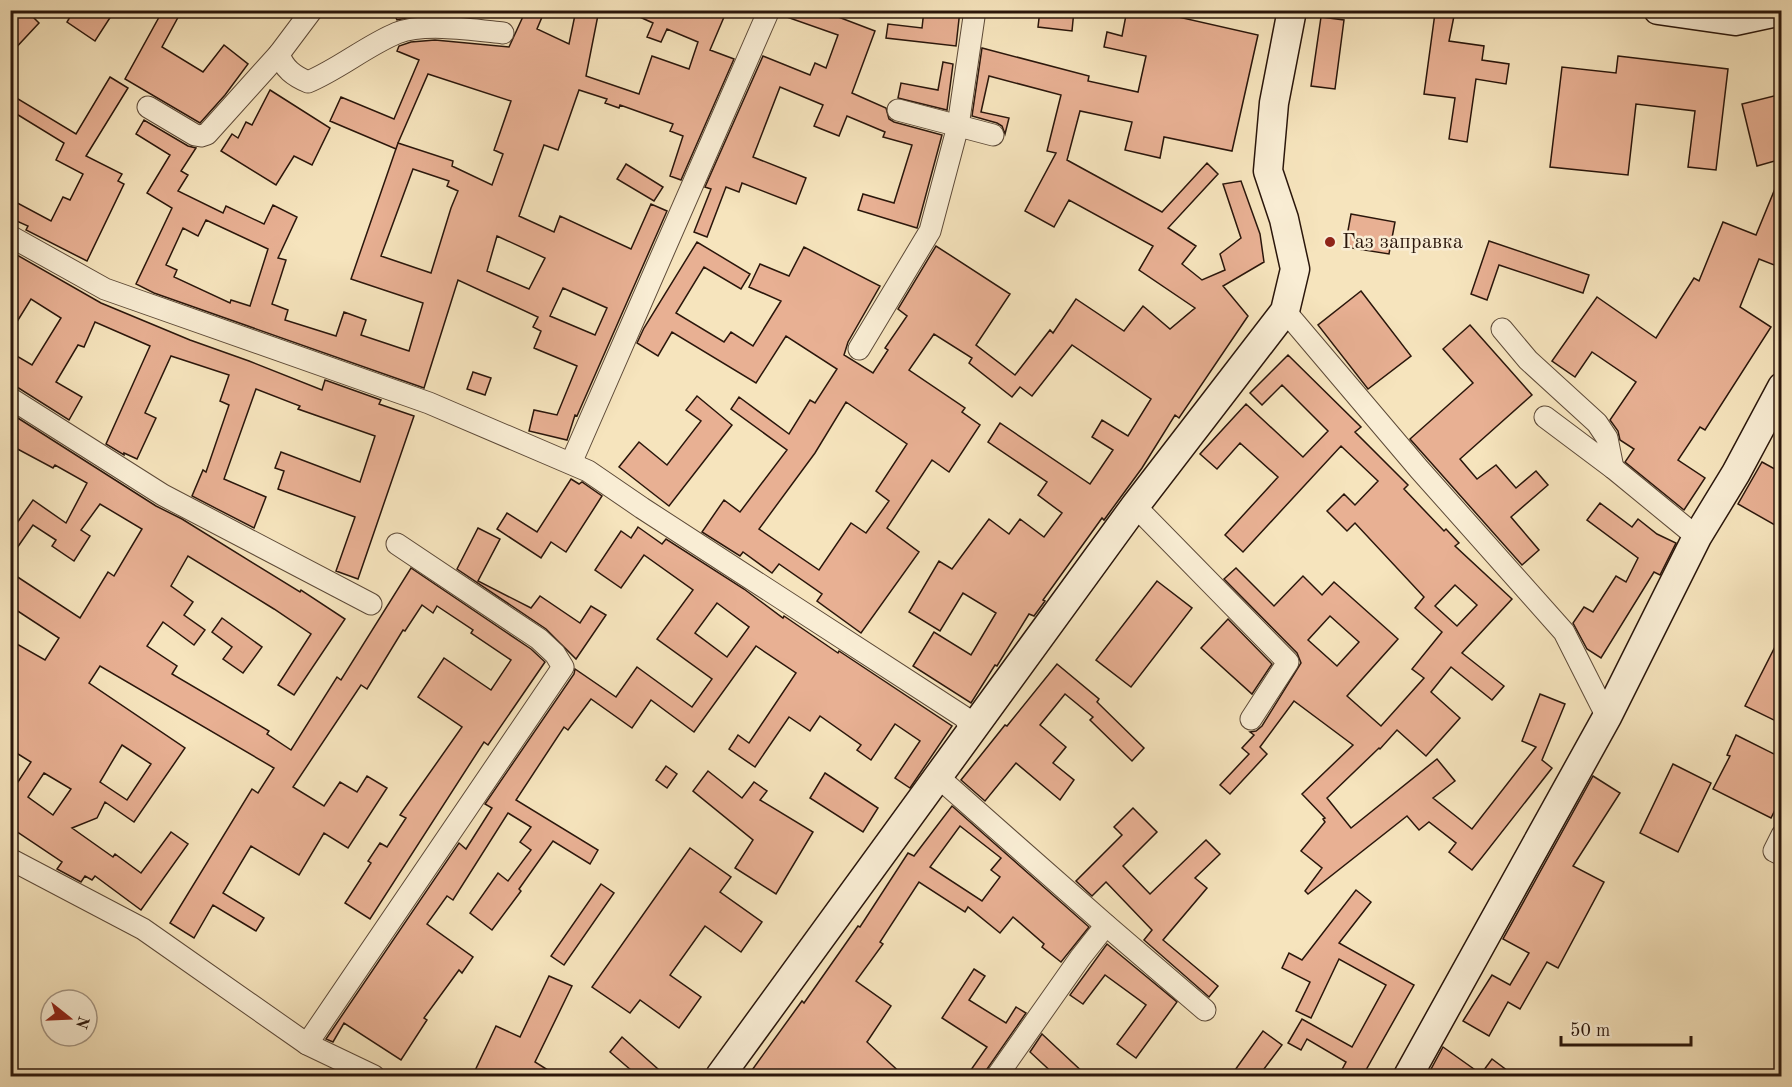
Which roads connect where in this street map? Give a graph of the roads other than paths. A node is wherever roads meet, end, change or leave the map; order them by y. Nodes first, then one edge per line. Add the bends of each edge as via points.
1 (312, 10) edge
2 (769, 10) edge
3 (975, 10) edge
4 (1292, 10) edge
5 (1658, 10) edge
6 (1782, 11) edge
7 (503, 33) dead end
8 (279, 54) junction
9 (147, 107) dead end
10 (898, 110) dead end
11 (958, 126) junction
12 (993, 135) dead end
13 (10, 236) edge
14 (1285, 311) junction
15 (1502, 329) dead end
16 (859, 349) dead end
17 (1782, 387) edge
18 (10, 398) edge
19 (1545, 417) dead end
20 (571, 463) junction
21 (1613, 468) junction
22 (1135, 507) junction
23 (1697, 537) junction
24 (397, 544) dead end
25 (371, 604) dead end
26 (1607, 717) junction
27 (1251, 719) dead end
28 (972, 730) junction
29 (938, 776) junction
30 (1782, 835) edge
31 (1782, 855) edge
32 (10, 859) edge
33 (1106, 926) junction
34 (1205, 1010) dead end
35 (307, 1044) junction
36 (374, 1077) edge
37 (720, 1077) edge
38 (997, 1077) edge
39 (1408, 1077) edge

1 - 8 street
2 - 20 street
3 - 11 street
4 - 14 main road via 1274,103 1268,171 1295,268
5 - 6 main road via 1735,21
7 - 8 street via 418,28 398,32 308,82 294,76
8 - 9 street via 207,134 195,135
10 - 11 street
11 - 12 street
11 - 16 street via 930,231
13 - 20 street via 105,289 429,403
14 - 22 main road
14 - 26 street via 1564,633
15 - 21 street via 1528,360 1598,423 1607,438
17 - 23 main road
18 - 25 street via 164,495
19 - 21 street
20 - 28 street via 964,717
21 - 23 street
22 - 27 street via 1287,662
22 - 28 main road
23 - 26 main road
24 - 35 street via 539,639 563,668
26 - 39 main road
28 - 29 main road
29 - 33 street
29 - 37 main road
30 - 31 street via 1774,851
32 - 35 street via 143,929
33 - 34 street
33 - 38 street
35 - 36 street

